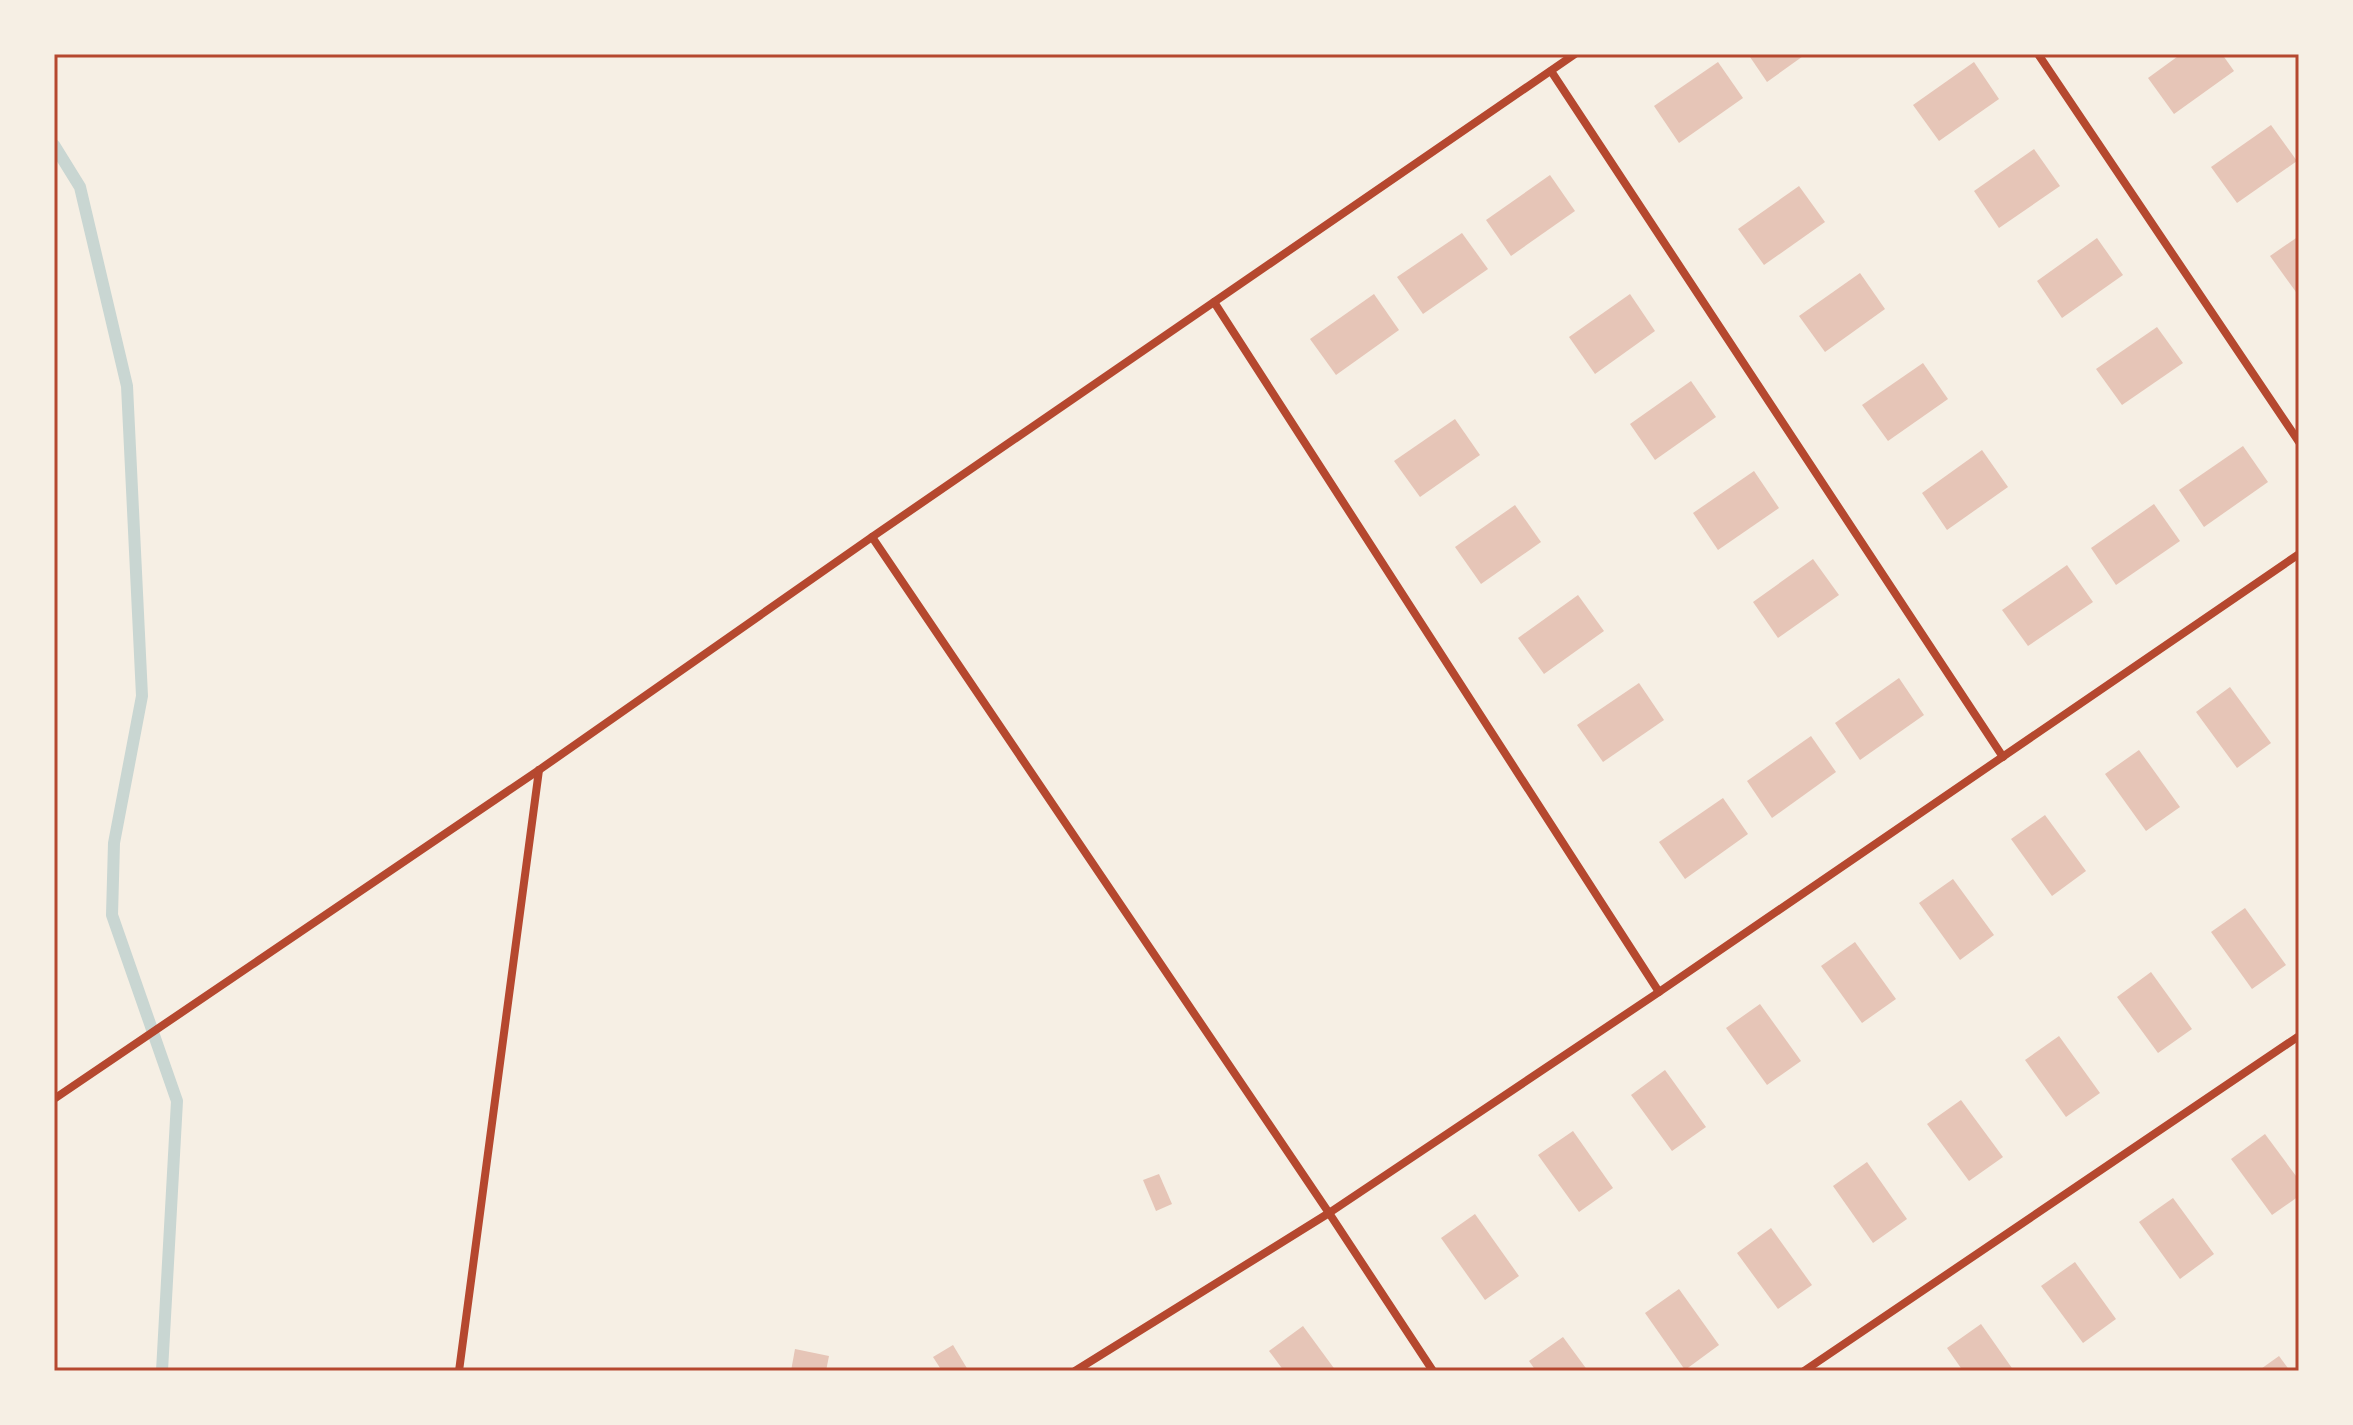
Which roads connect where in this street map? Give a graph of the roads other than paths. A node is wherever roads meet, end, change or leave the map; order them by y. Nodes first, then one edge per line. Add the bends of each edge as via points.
1 (1575, 54) edge
2 (2038, 54) edge
3 (1551, 71) junction
4 (1214, 302) junction
5 (2299, 442) edge
6 (872, 537) junction
7 (2299, 554) edge
8 (2003, 757) junction
9 (539, 770) junction
10 (1659, 992) junction
11 (2299, 1036) edge
12 (54, 1099) edge
13 (1329, 1213) junction
14 (459, 1371) edge
15 (1075, 1371) edge
16 (1433, 1371) edge
17 (1804, 1371) edge

1 - 3 street
2 - 5 street
3 - 4 street
3 - 8 street
4 - 6 street
4 - 10 street
6 - 9 street
6 - 13 street
7 - 8 street
8 - 10 street
9 - 12 street
9 - 14 street
10 - 13 street
11 - 17 street
13 - 15 street
13 - 16 street

